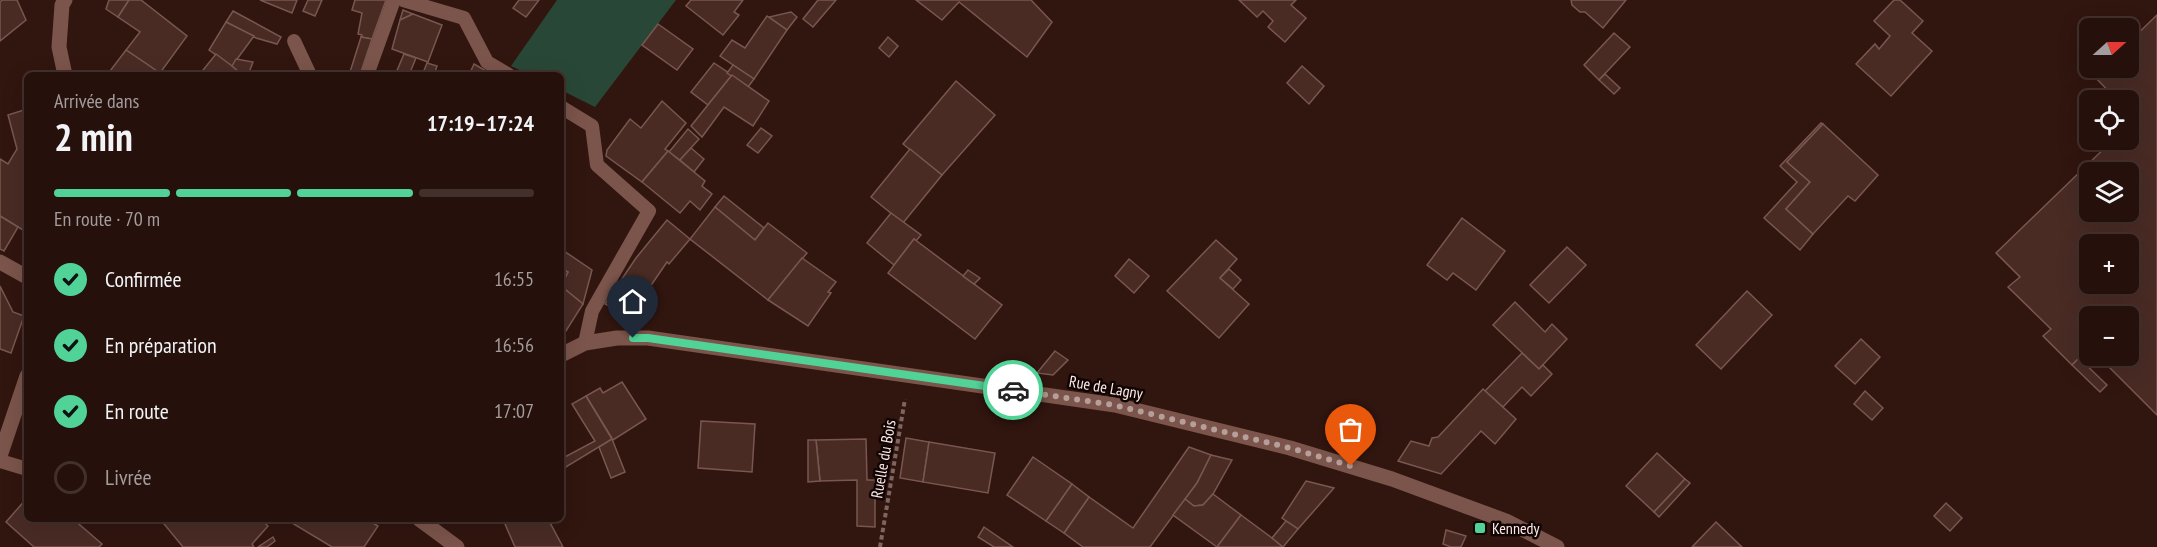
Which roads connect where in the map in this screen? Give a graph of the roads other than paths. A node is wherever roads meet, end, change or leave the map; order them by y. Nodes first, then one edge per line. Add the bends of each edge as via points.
1 (394, 0) edge
2 (403, 0) edge
3 (61, 2) edge
4 (294, 41) dead end
5 (64, 72) edge
6 (309, 72) edge
7 (368, 72) edge
8 (504, 72) edge
9 (564, 109) edge
10 (0, 262) edge
11 (24, 275) edge
12 (585, 343) junction
13 (564, 354) edge
14 (24, 384) edge
15 (3, 439) edge
16 (0, 456) edge
17 (0, 461) edge
18 (24, 468) edge
19 (423, 522) edge
20 (457, 547) edge
21 (1557, 547) edge

1 - 7 lane
2 - 8 lane via 464,18 487,62
3 - 5 street via 59,47
4 - 6 lane
9 - 12 lane via 592,126 597,165 649,211 592,311
10 - 11 street
12 - 13 street, Rue de Lagny
12 - 21 street, Rue de Lagny via 648,338 1114,405 1290,448 1392,479 1506,521
14 - 15 street
15 - 16 street
17 - 18 lane
19 - 20 street

